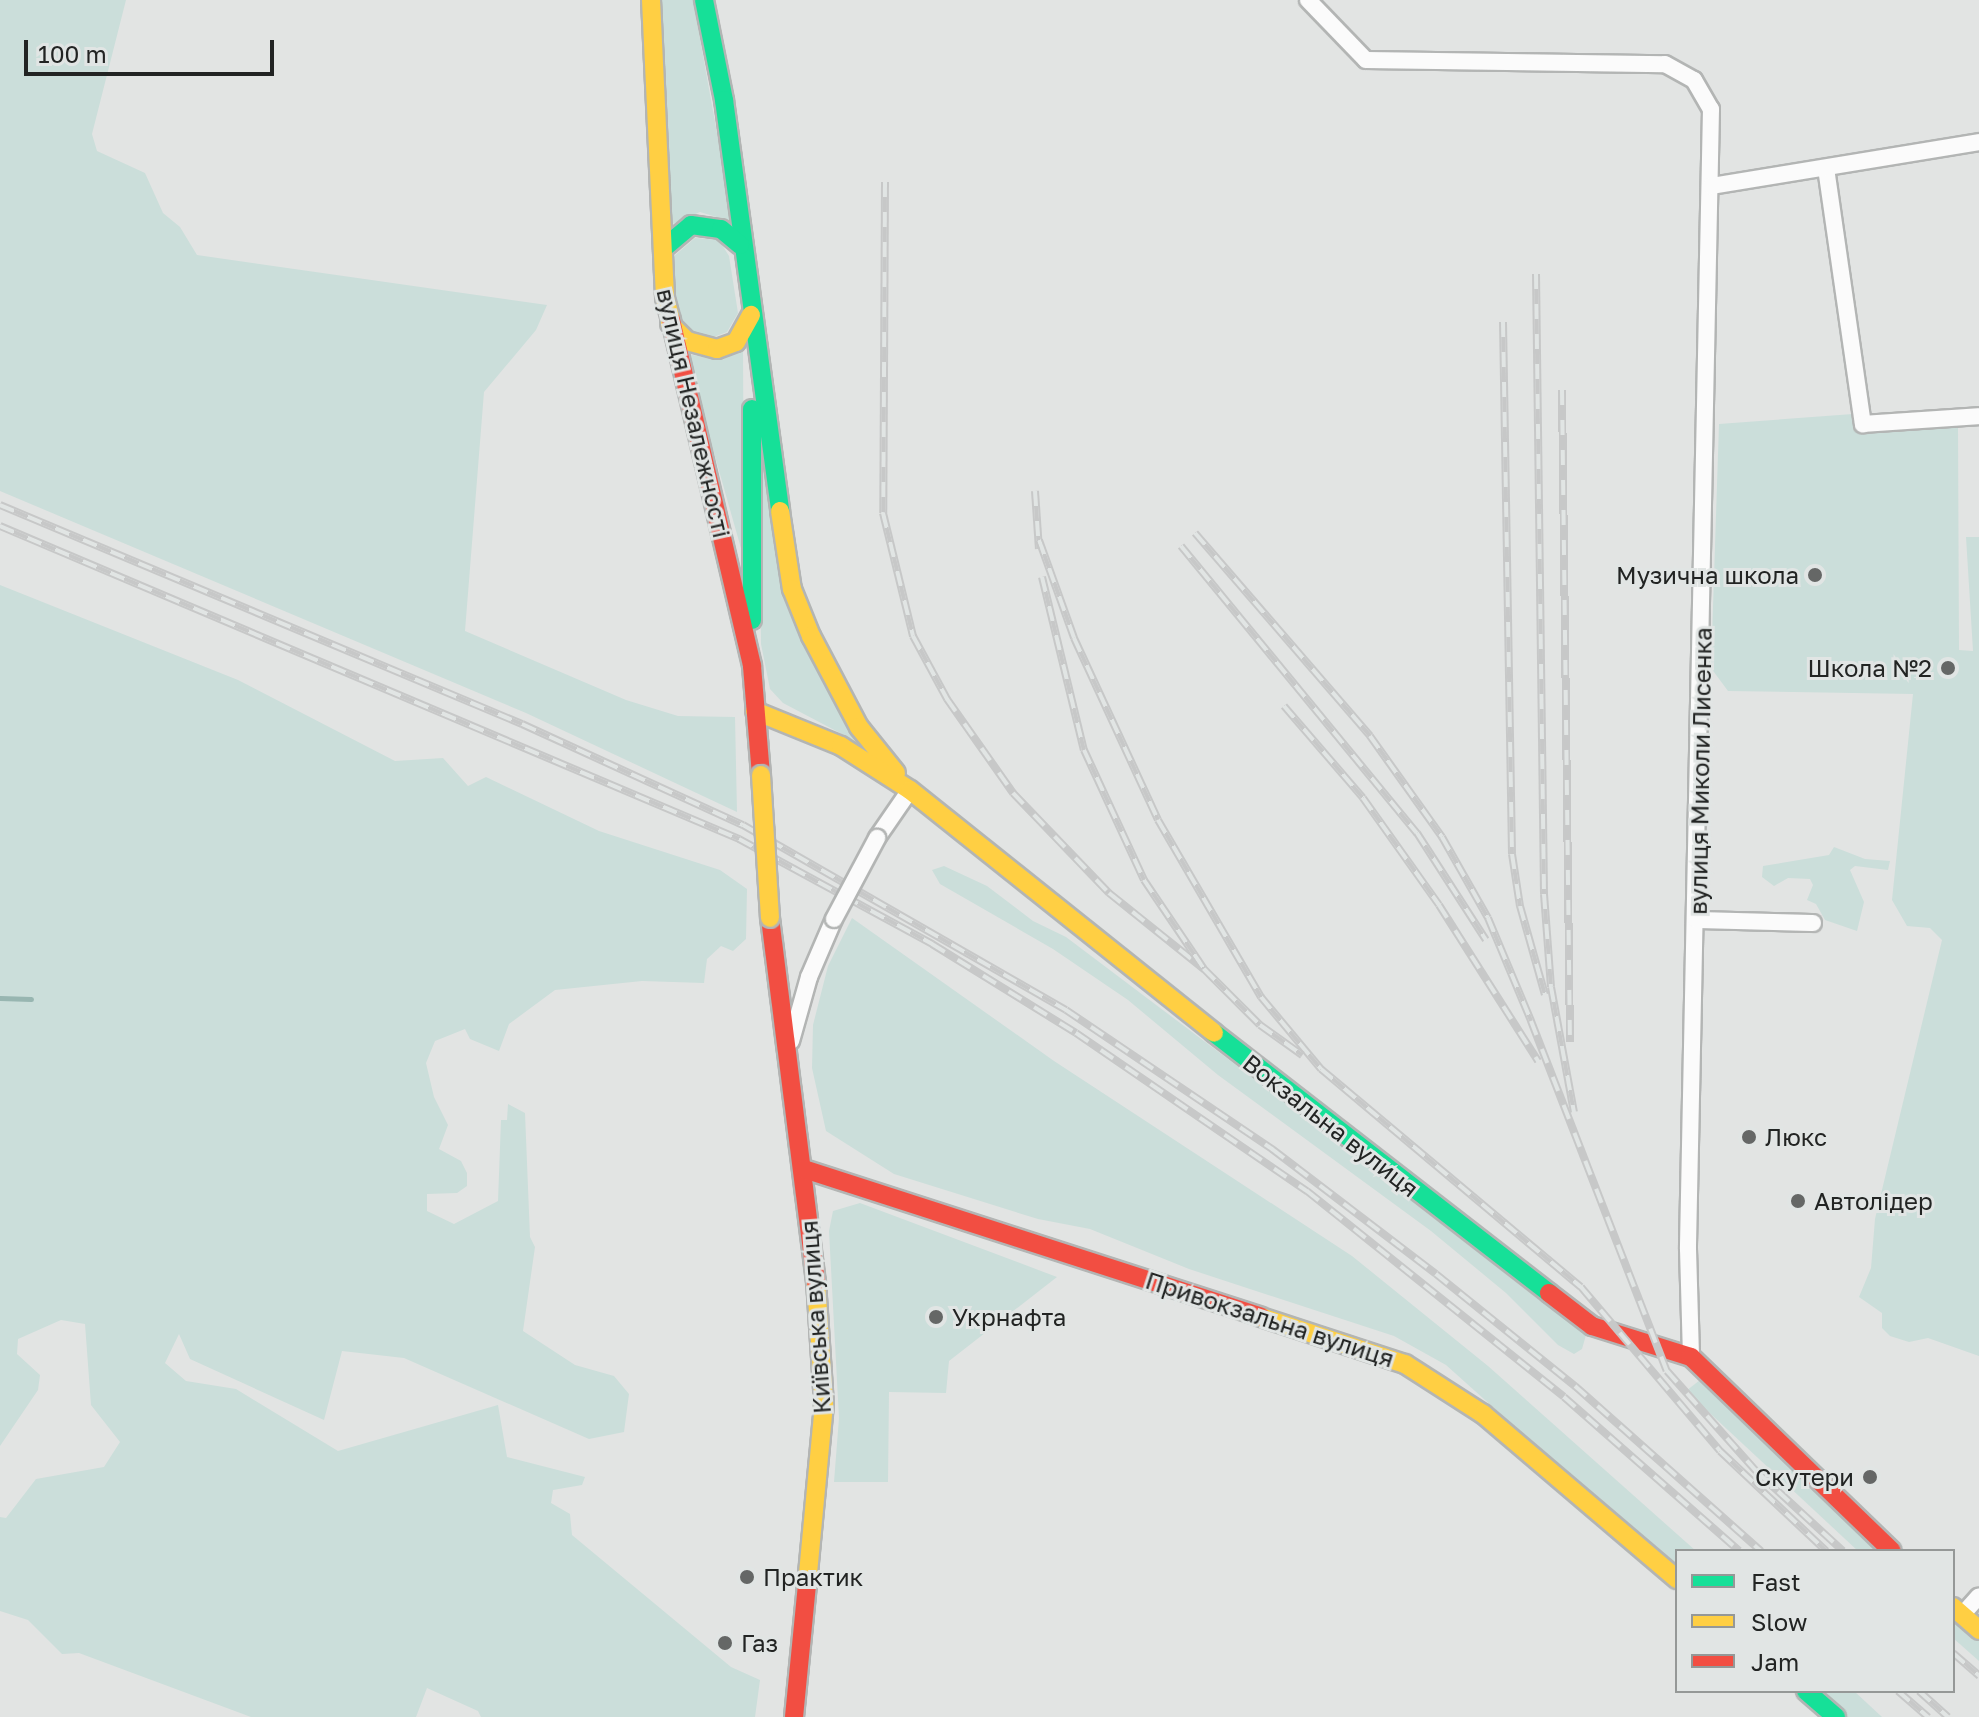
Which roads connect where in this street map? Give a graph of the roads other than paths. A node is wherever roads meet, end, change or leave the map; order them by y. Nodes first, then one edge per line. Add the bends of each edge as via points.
1 (651, 0) edge
2 (704, 0) edge
3 (1308, 0) edge
4 (1979, 142) edge
5 (1826, 168) junction
6 (1711, 186) junction
7 (740, 245) junction
8 (665, 247) junction
9 (751, 315) junction
10 (670, 324) junction
11 (1979, 416) edge
12 (752, 666) junction
13 (755, 711) junction
14 (910, 790) junction
15 (770, 918) joint
16 (1697, 920) junction
17 (1813, 923) dead end
18 (786, 1058) junction
19 (804, 1169) junction
20 (1691, 1357) junction
21 (1890, 1549) edge
22 (1675, 1577) edge
23 (1979, 1596) edge
24 (1958, 1611) edge
25 (1979, 1630) edge
26 (1808, 1693) edge
27 (794, 1717) edge
28 (1836, 1717) edge

1 - 8 street, вулиця Незалежності
2 - 7 street via 724,100
3 - 6 street, вулиця Миколи Лисенка via 1366,60 1665,64 1694,80 1711,109
4 - 5 street
5 - 6 street
5 - 11 street via 1863,424
6 - 16 street, вулиця Миколи Лисенка
7 - 8 street via 721,229 691,225
7 - 9 street
8 - 10 street, вулиця Незалежності via 662,273
9 - 10 street via 736,342 717,349 687,341
9 - 12 street
9 - 14 street via 792,589 859,727
10 - 12 street, вулиця Незалежності via 702,437
12 - 13 street, вулиця Незалежності
13 - 14 street, Вокзальна вулиця via 841,746
13 - 15 street, вулиця Незалежності, bridge
14 - 18 street, bridge via 877,838 834,919 809,977
14 - 20 street, Вокзальна вулиця via 995,863 1592,1326
15 - 18 street, Київська вулиця
16 - 17 street
16 - 20 street, вулиця Миколи Лисенка via 1688,1249
18 - 19 street, Київська вулиця
19 - 22 street, Привокзальна вулиця via 1405,1364 1483,1414
19 - 27 street, Київська вулиця via 824,1405
20 - 21 street, Вокзальна вулиця
23 - 24 street
24 - 25 street
26 - 28 street

